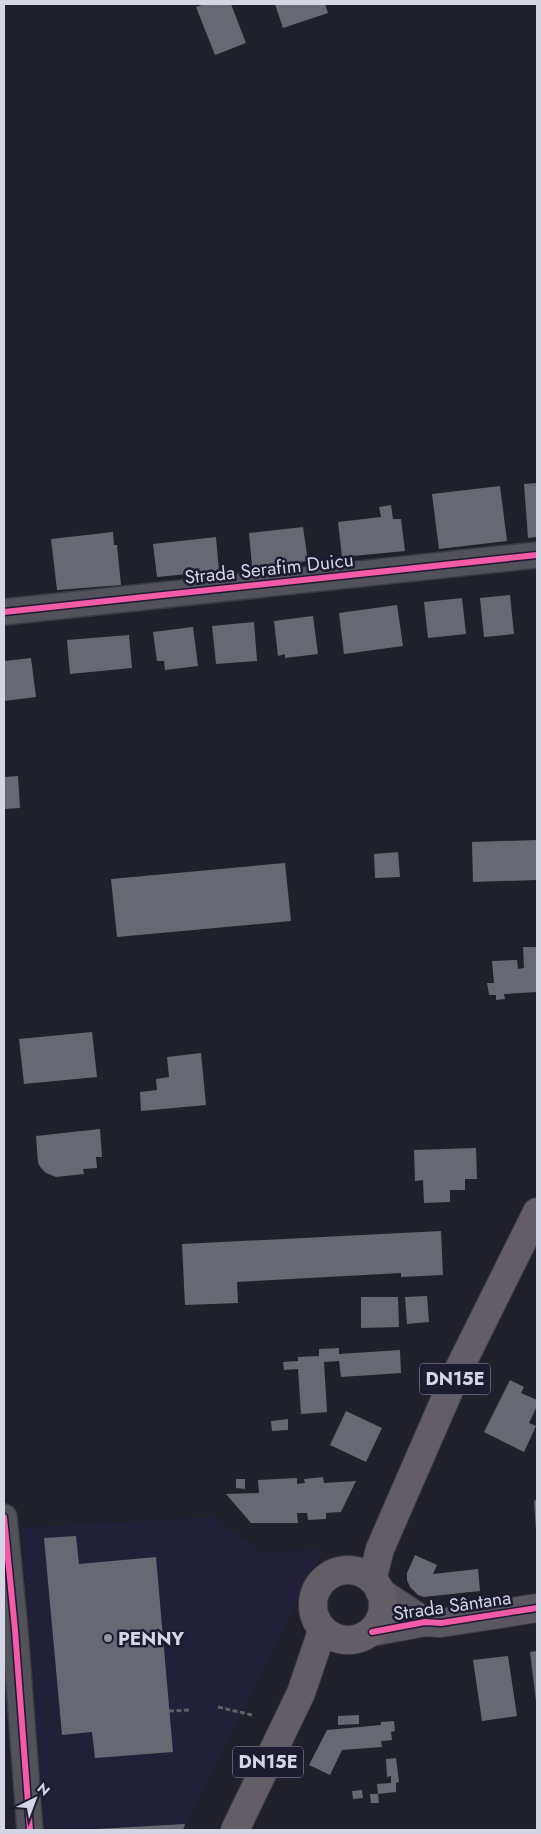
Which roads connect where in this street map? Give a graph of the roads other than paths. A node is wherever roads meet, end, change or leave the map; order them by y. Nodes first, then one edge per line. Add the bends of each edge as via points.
1 (537, 555) edge
2 (4, 612) edge
3 (537, 1212) edge
4 (4, 1517) edge
5 (368, 1581) junction
6 (537, 1608) edge
7 (425, 1622) junction
8 (372, 1632) junction
9 (332, 1635) junction
10 (30, 1830) edge
11 (235, 1830) edge

1 - 2 street, Strada Serafim Duicu
3 - 5 main road, DN15E via 454,1379
4 - 10 street
5 - 7 street, Strada Sântana
5 - 8 main road, DN15E via 382,1612
5 - 9 main road via 339,1570 318,1585 313,1596 315,1620
6 - 7 street, Strada Sântana
7 - 8 street, Strada Sântana
8 - 9 main road via 357,1640
9 - 11 main road, DN15E

